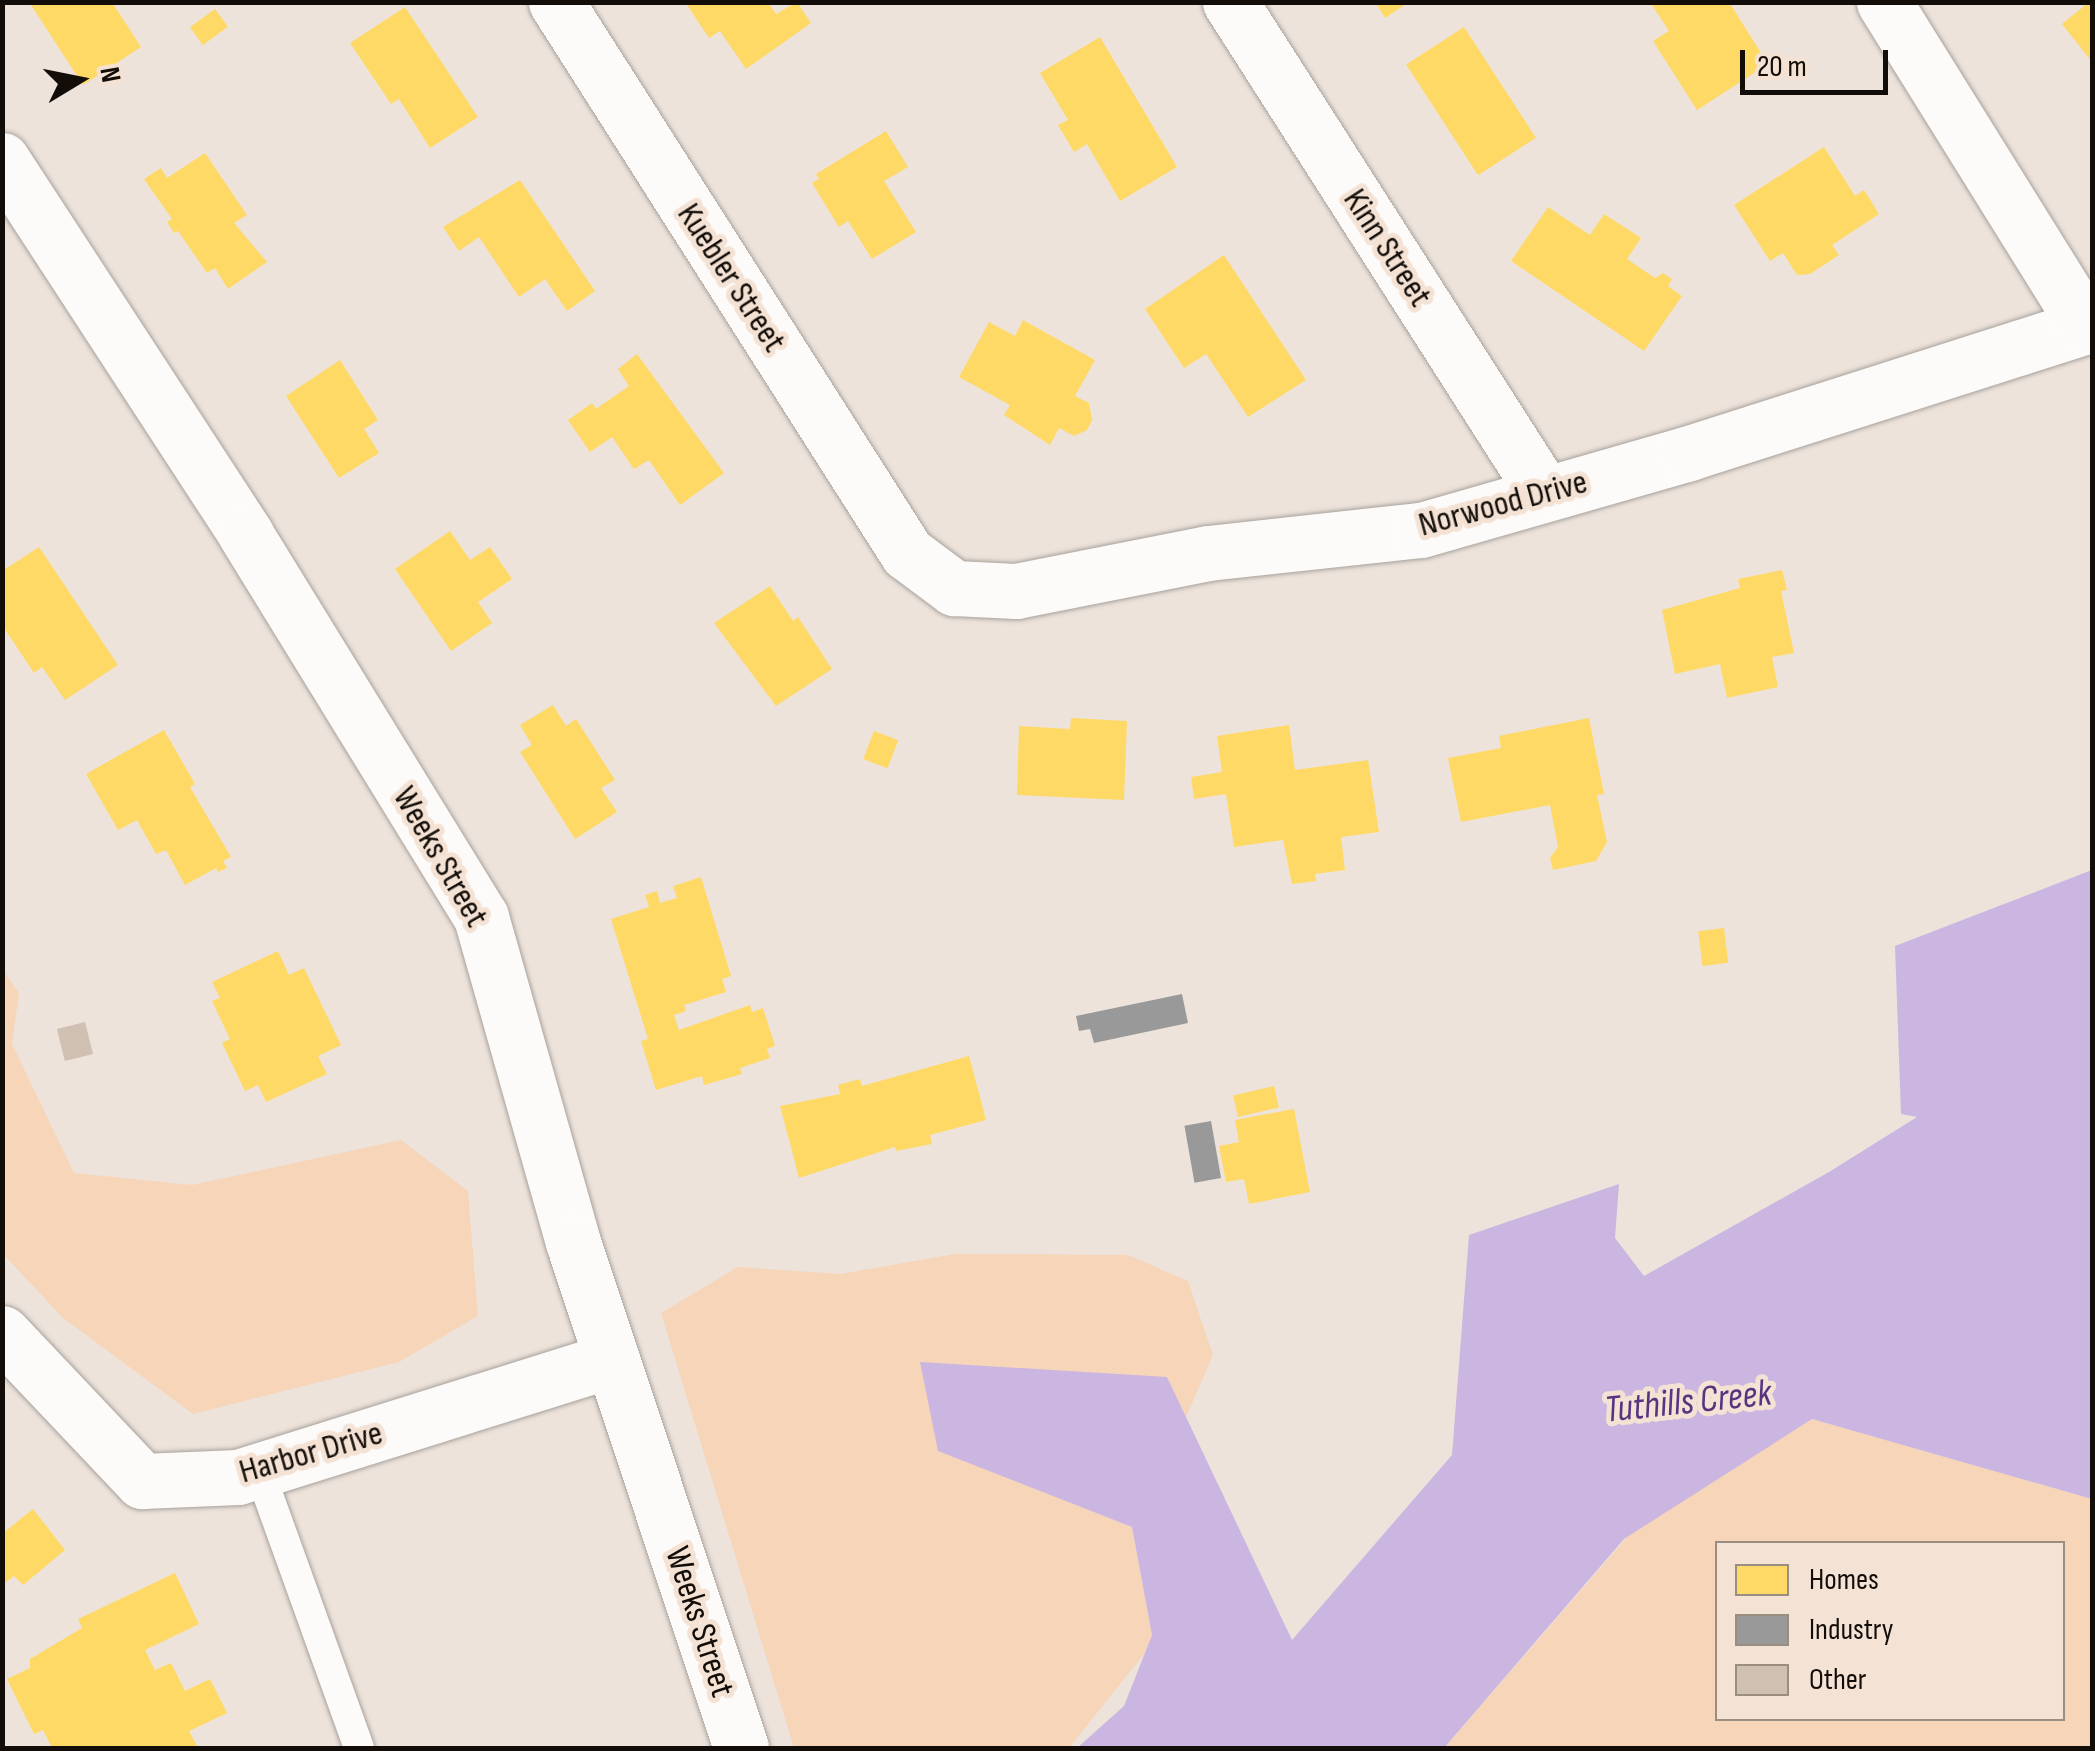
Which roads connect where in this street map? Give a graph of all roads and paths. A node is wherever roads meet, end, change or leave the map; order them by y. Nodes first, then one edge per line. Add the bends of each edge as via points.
1 (556, 2) edge
2 (1230, 2) edge
3 (1884, 2) edge
4 (2, 160) edge
5 (2089, 325) edge
6 (1544, 493) junction
7 (907, 553) joint
8 (2, 1334) edge
9 (612, 1360) junction
10 (259, 1470) junction
11 (359, 1748) edge
12 (741, 1748) edge

1 - 7 street, Kuebler Street
2 - 6 street, Kinn Street
3 - 5 street
4 - 9 street, Weeks Street via 246,535 480,917
5 - 6 street, Norwood Drive
6 - 7 street, Norwood Drive via 1422,530 1208,552 1016,592 954,588
8 - 10 street, Harbor Drive via 142,1481 238,1477
9 - 10 street, Harbor Drive
9 - 12 street, Weeks Street
10 - 11 lane

